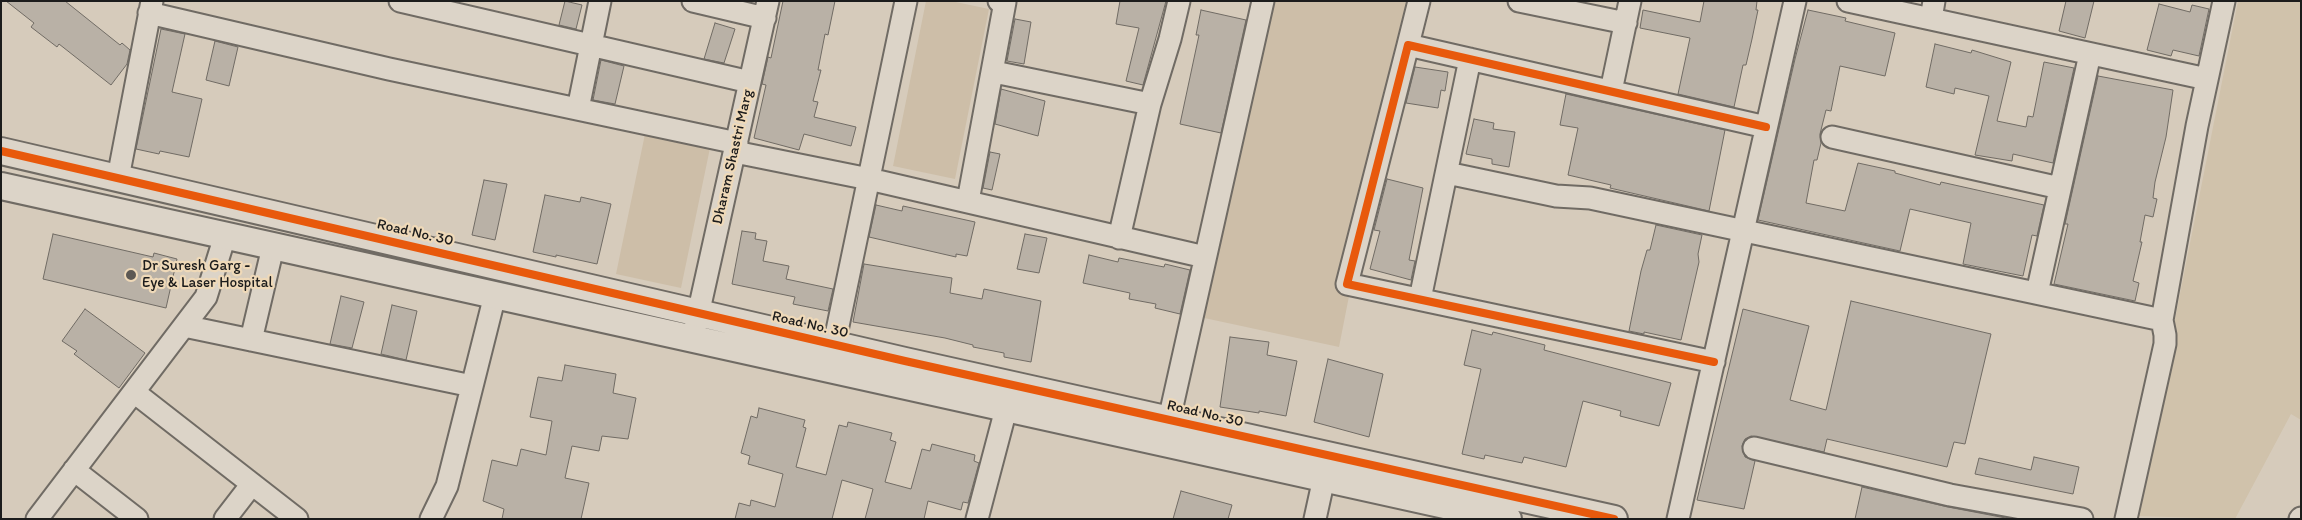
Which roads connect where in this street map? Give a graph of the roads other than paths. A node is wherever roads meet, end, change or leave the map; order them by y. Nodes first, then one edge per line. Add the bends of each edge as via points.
1 (400, 1) edge
2 (600, 1) edge
3 (693, 1) edge
4 (906, 1) edge
5 (999, 1) edge
6 (1179, 1) edge
7 (1264, 1) edge
8 (1419, 1) edge
9 (1519, 1) edge
10 (1630, 1) edge
11 (1794, 1) edge
12 (1848, 1) edge
13 (2224, 1) edge
14 (151, 7) edge
15 (767, 10) edge
16 (1932, 10) edge
17 (1626, 23) junction
18 (1408, 45) junction
19 (591, 47) junction
20 (2090, 54) junction
21 (1470, 60) junction
22 (994, 72) junction
23 (2207, 79) junction
24 (750, 82) junction
25 (1611, 91) junction
26 (1150, 104) junction
27 (578, 109) junction
28 (1766, 127) junction
29 (1832, 137) dead end
30 (736, 147) junction
31 (1, 151) edge
32 (1446, 173) junction
33 (118, 178) junction
34 (869, 179) junction
35 (1, 186) edge
36 (2060, 188) junction
37 (968, 201) junction
38 (1743, 231) junction
39 (225, 236) junction
40 (1120, 238) junction
41 (273, 247) junction
42 (1205, 257) junction
43 (2037, 293) junction
44 (495, 295) junction
45 (1420, 299) junction
46 (698, 313) junction
47 (2162, 320) junction
48 (184, 326) junction
49 (251, 340) junction
50 (693, 340) junction
51 (834, 344) junction
52 (1714, 362) junction
53 (472, 386) junction
54 (134, 392) junction
55 (1006, 409) junction
56 (1169, 420) junction
57 (1754, 448) dead end
58 (74, 470) junction
59 (1324, 478) junction
60 (252, 484) junction
61 (1476, 515) edge
62 (36, 519) edge
63 (137, 519) edge
64 (225, 519) edge
65 (297, 519) edge
66 (431, 519) edge
67 (976, 519) edge
68 (1315, 519) edge
69 (1508, 519) edge
70 (1614, 519) edge
71 (1678, 519) edge
72 (2082, 519) edge
73 (2126, 519) edge

1 - 19 street
2 - 19 street
3 - 15 street
4 - 34 street
5 - 22 street via 1006,2
6 - 26 street
7 - 42 street
8 - 18 street
9 - 17 street
10 - 17 street
11 - 28 street
12 - 16 street
13 - 23 street
14 - 27 street via 388,70
14 - 33 street
15 - 24 street, Dharam Shastri Marg
16 - 20 street
17 - 25 street
18 - 21 street
18 - 45 street via 1347,284
19 - 24 street
19 - 27 street
20 - 23 street
20 - 36 street
21 - 25 street
21 - 32 street
22 - 26 street
22 - 37 street
23 - 47 street
24 - 30 street, Dharam Shastri Marg
25 - 28 street
26 - 40 street
27 - 30 street
28 - 38 street
29 - 36 street
30 - 34 street
30 - 46 street, Dharam Shastri Marg
31 - 33 street, Road No. 30
32 - 38 street via 1556,196 1590,198
32 - 45 street
33 - 46 street, Road No. 30
34 - 37 street
34 - 51 street
35 - 39 street
36 - 43 street
37 - 40 street
38 - 43 street
38 - 52 street
39 - 41 street
39 - 48 street via 206,296
40 - 42 street
41 - 44 street
41 - 49 street
42 - 56 street
43 - 47 street
44 - 50 street
44 - 53 street
45 - 52 street
46 - 50 street, Dharam Shastri Marg
46 - 51 street, Road No. 30
47 - 73 street via 2165,344
48 - 49 street
48 - 54 street
49 - 53 street
50 - 55 street
51 - 56 street, Road No. 30
52 - 71 street
53 - 66 street via 446,486
54 - 58 street
54 - 60 street
55 - 59 street
55 - 67 street
56 - 70 street, Road No. 30
57 - 72 street via 1950,495
58 - 62 street
58 - 63 street
59 - 61 street
59 - 68 street
60 - 64 street
60 - 65 street
61 - 69 street

